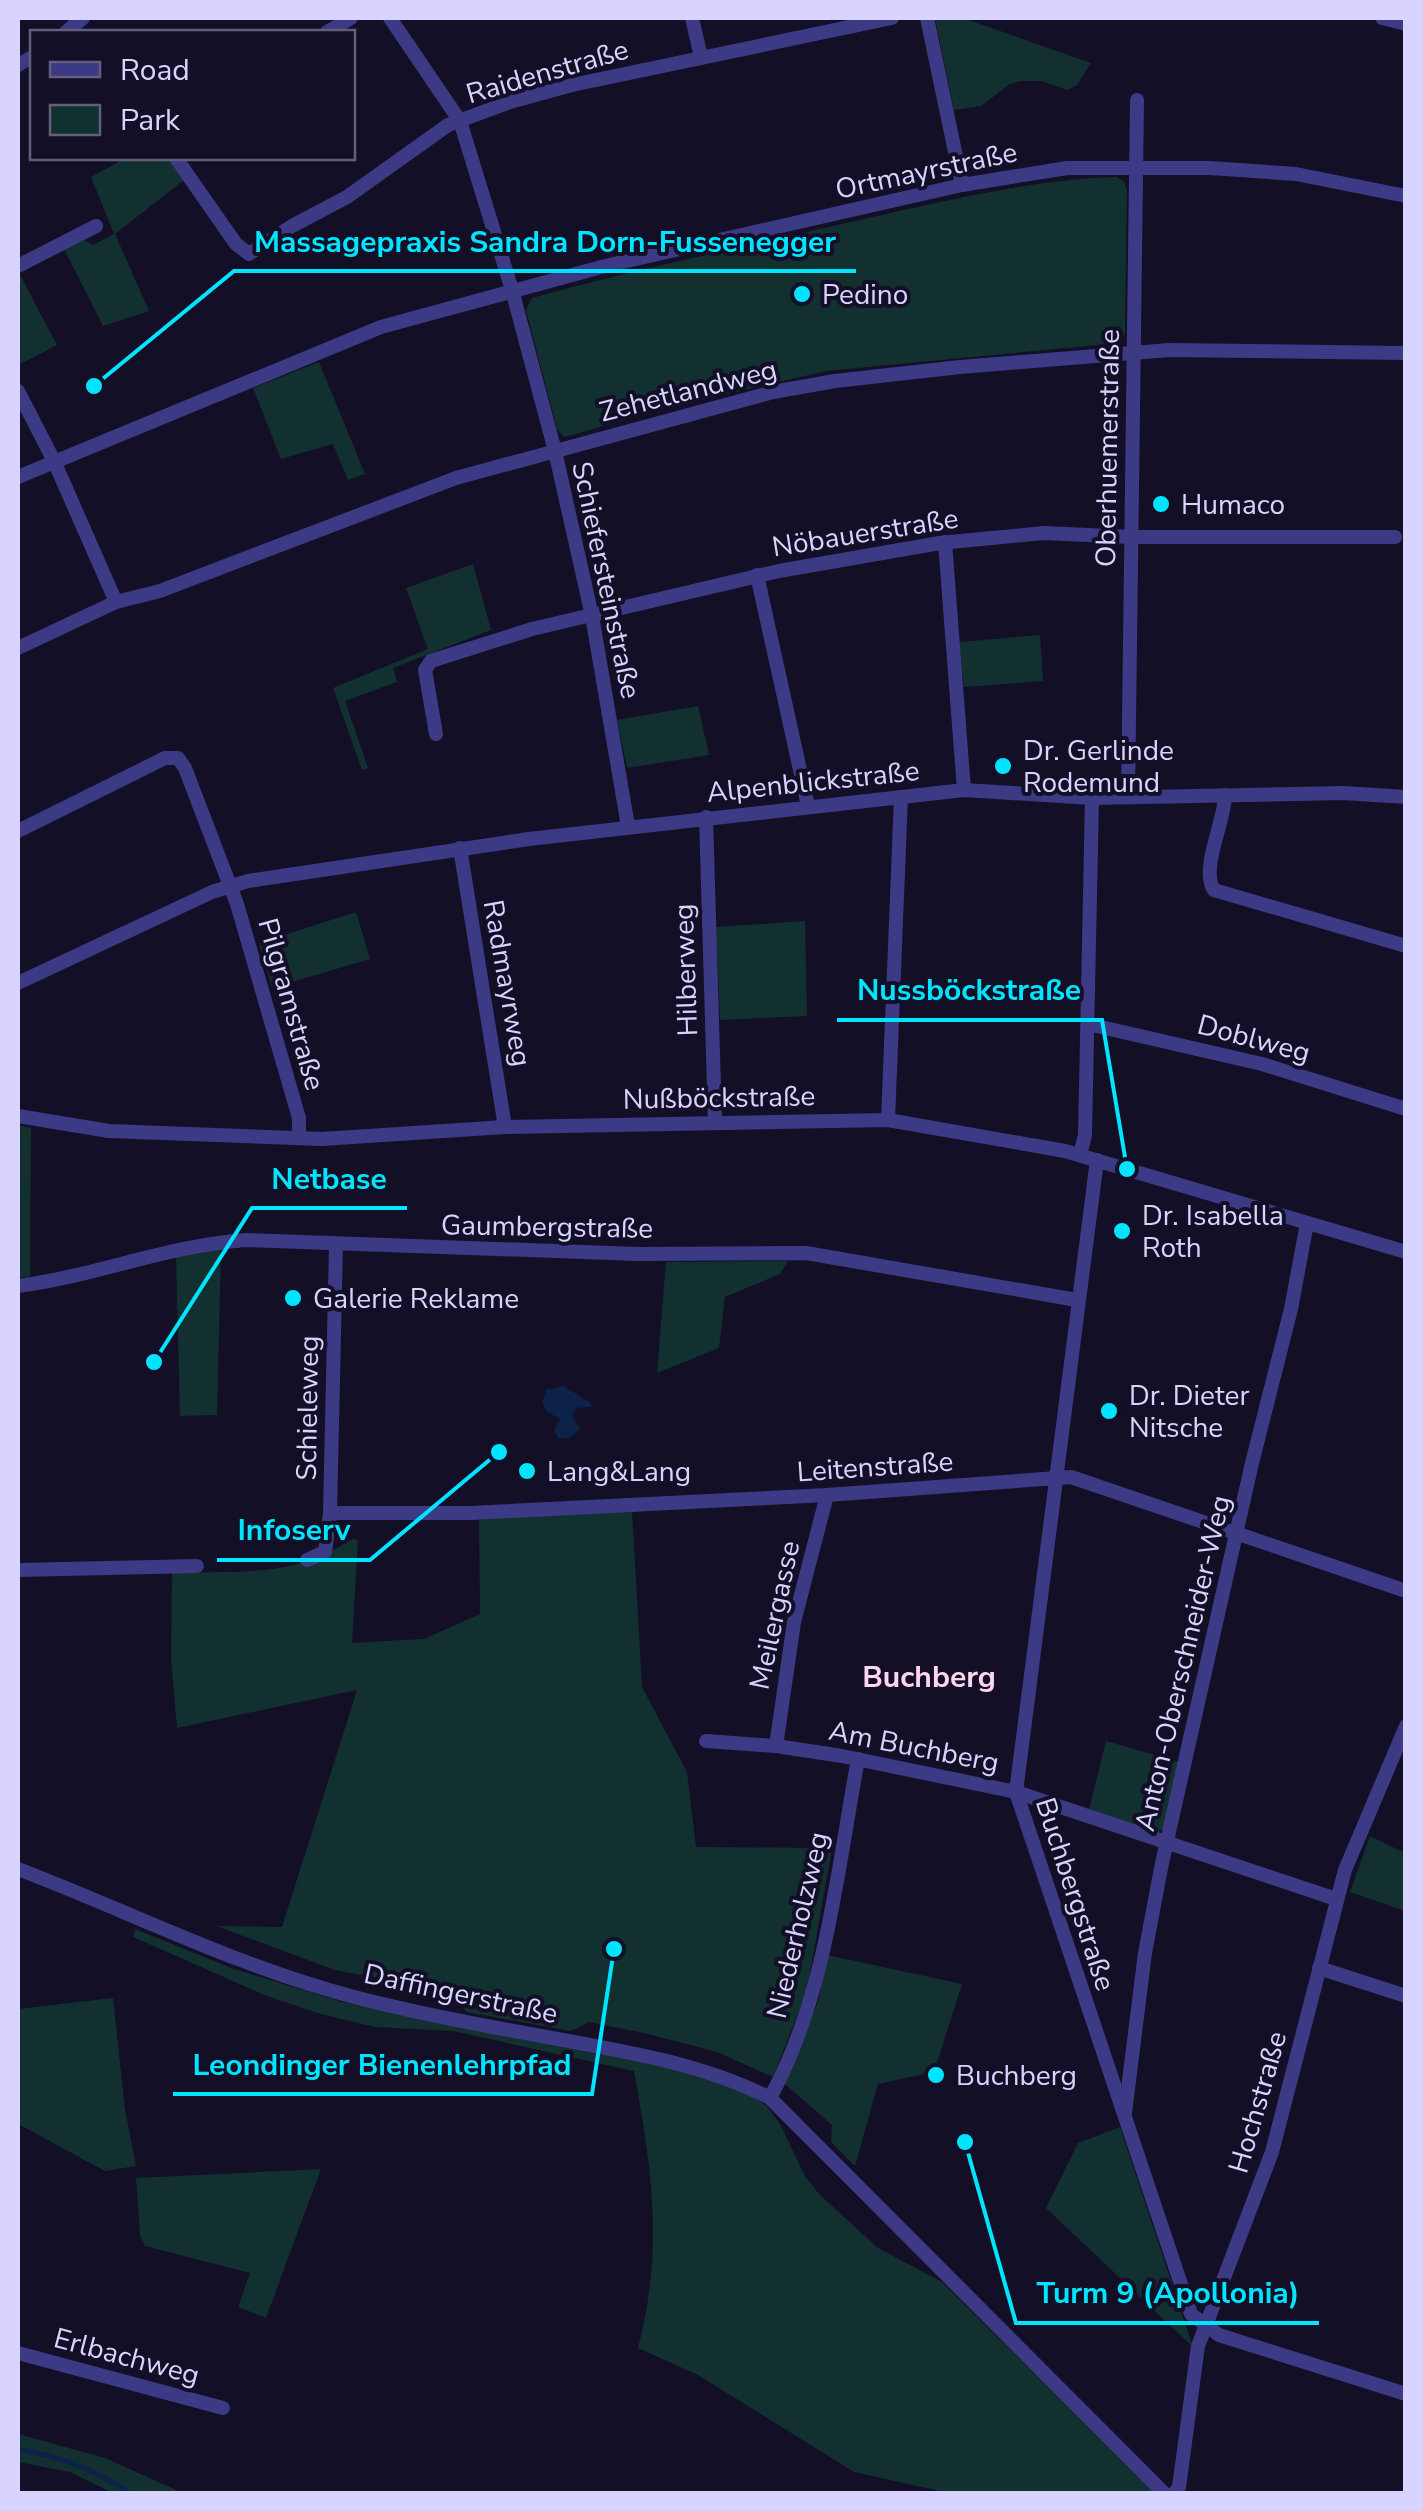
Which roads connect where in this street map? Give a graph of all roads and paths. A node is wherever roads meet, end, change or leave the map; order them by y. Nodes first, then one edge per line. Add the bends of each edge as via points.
1 (390, 18) edge
2 (692, 18) edge
3 (892, 18) edge
4 (927, 18) edge
5 (1382, 18) edge
6 (867, 20) edge
7 (1406, 24) edge
8 (702, 58) junction
9 (1138, 100) dead end
10 (460, 121) junction
11 (177, 160) edge
12 (1136, 166) junction
13 (962, 185) junction
14 (1406, 196) edge
15 (96, 226) dead end
16 (18, 266) edge
17 (512, 290) junction
18 (1132, 352) junction
19 (1406, 353) edge
20 (18, 391) edge
21 (555, 450) junction
22 (54, 462) junction
23 (18, 477) edge
24 (1132, 537) junction
25 (1394, 538) dead end
26 (945, 542) junction
27 (757, 575) junction
28 (116, 602) junction
29 (592, 616) junction
30 (18, 648) edge
31 (436, 734) dead end
32 (964, 790) junction
33 (1225, 795) junction
34 (1128, 796) junction
35 (901, 797) junction
36 (1406, 797) edge
37 (1092, 798) junction
38 (808, 806) junction
39 (706, 817) junction
40 (628, 826) junction
41 (18, 831) edge
42 (460, 848) junction
43 (230, 886) junction
44 (1406, 946) edge
45 (18, 982) edge
46 (1088, 1024) junction
47 (1406, 1108) edge
48 (18, 1116) edge
49 (888, 1120) junction
50 (715, 1122) junction
51 (505, 1126) junction
52 (300, 1137) junction
53 (1080, 1155) junction
54 (1096, 1160) junction
55 (1307, 1223) junction
56 (336, 1245) junction
57 (1406, 1252) edge
58 (18, 1286) edge
59 (1077, 1300) junction
60 (1054, 1478) junction
61 (827, 1495) junction
62 (330, 1513) junction
63 (1237, 1533) junction
64 (307, 1560) dead end
65 (197, 1566) dead end
66 (18, 1570) edge
67 (1406, 1591) edge
68 (1406, 1726) edge
69 (706, 1741) dead end
70 (776, 1746) junction
71 (858, 1759) junction
72 (1016, 1792) junction
73 (1166, 1842) junction
74 (18, 1869) edge
75 (1336, 1898) junction
76 (1320, 1968) junction
77 (1406, 1996) edge
78 (770, 2098) junction
79 (1124, 2117) junction
80 (1205, 2324) junction
81 (18, 2353) edge
82 (1406, 2394) edge
83 (223, 2408) dead end
84 (1166, 2494) edge
85 (1174, 2494) edge

1 - 10 street, Schiefersteinstraße
2 - 8 street
3 - 6 street, Raidenstraße
4 - 13 street
5 - 7 street
6 - 8 street, Raidenstraße
8 - 10 street, Raidenstraße via 572,84
9 - 12 street, Oberhuemerstraße
10 - 11 street, Raidenstraße via 249,254
10 - 17 street, Schiefersteinstraße
12 - 13 street, Ortmayrstraße via 1067,168
12 - 14 street, Ortmayrstraße via 1296,174
12 - 18 street, Oberhuemerstraße
13 - 17 street, Ortmayrstraße
15 - 16 street
17 - 21 street, Schiefersteinstraße
17 - 22 street, Ortmayrstraße via 381,326
18 - 19 street, Zehetlandweg
18 - 21 street, Zehetlandweg via 835,381
18 - 24 street, Oberhuemerstraße
20 - 22 street
21 - 28 street, Zehetlandweg via 456,478
21 - 29 street, Schiefersteinstraße
22 - 23 street, Ortmayrstraße
22 - 28 street
24 - 25 street, Nöbauerstraße
24 - 26 street, Nöbauerstraße via 1044,533
24 - 34 street, Oberhuemerstraße
26 - 27 street, Nöbauerstraße
26 - 32 street
27 - 29 street, Nöbauerstraße
27 - 38 street
28 - 30 street, Zehetlandweg
29 - 31 street, Nöbauerstraße via 431,661 424,670
29 - 40 street, Schiefersteinstraße
32 - 35 street, Alpenblickstraße
32 - 37 street, Alpenblickstraße
33 - 34 street, Alpenblickstraße
33 - 36 street, Alpenblickstraße
33 - 44 street via 1209,872 1214,890
34 - 37 street, Alpenblickstraße
35 - 38 street, Alpenblickstraße
35 - 49 street
37 - 46 street
38 - 39 street, Alpenblickstraße
39 - 40 street, Alpenblickstraße
39 - 50 street, Hilberweg
40 - 42 street, Alpenblickstraße
41 - 43 street via 165,758 178,758
42 - 43 street, Alpenblickstraße
42 - 51 street, Radmayrweg
43 - 45 street, Alpenblickstraße
43 - 52 street, Pilgramstraße
46 - 47 street, Doblweg via 1262,1064
46 - 53 street
48 - 52 street, Nußböckstraße via 109,1131
49 - 50 street, Nußböckstraße
49 - 53 street, Nußböckstraße
50 - 51 street, Nußböckstraße
51 - 52 street, Nußböckstraße
53 - 54 street, Nußböckstraße
54 - 55 street, Nußböckstraße
54 - 59 street, Buchbergstraße
55 - 57 street, Nußböckstraße
55 - 63 street, Anton-Oberschneider-Weg
56 - 58 street, Gaumbergstraße via 202,1243
56 - 59 street, Gaumbergstraße via 806,1253
56 - 62 street, Schieleweg
59 - 60 street, Buchbergstraße
60 - 61 street, Leitenstraße
60 - 63 street, Leitenstraße via 1071,1476
60 - 72 street, Buchbergstraße
61 - 62 street, Leitenstraße via 470,1514
61 - 70 street, Meilergasse via 794,1622
62 - 64 street, Schieleweg via 325,1552
63 - 67 street, Leitenstraße
63 - 73 street, Anton-Oberschneider-Weg
65 - 66 street
68 - 75 street, Hochstraße
69 - 70 street, Am Buchberg
70 - 71 street, Am Buchberg
71 - 72 street, Am Buchberg
71 - 78 street, Niederholzweg via 812,1991
72 - 73 street, Am Buchberg
72 - 79 street, Buchbergstraße
73 - 75 street, Am Buchberg
73 - 79 street, Anton-Oberschneider-Weg
74 - 78 street, Daffingerstraße via 292,1980 657,2058
75 - 76 street, Hochstraße
76 - 77 street
76 - 80 street, Hochstraße via 1272,2152
78 - 84 street, Daffingerstraße
79 - 80 street, Buchbergstraße via 1191,2314
80 - 82 street via 1219,2335
80 - 85 street, Hochstraße
81 - 83 street, Erlbachweg

